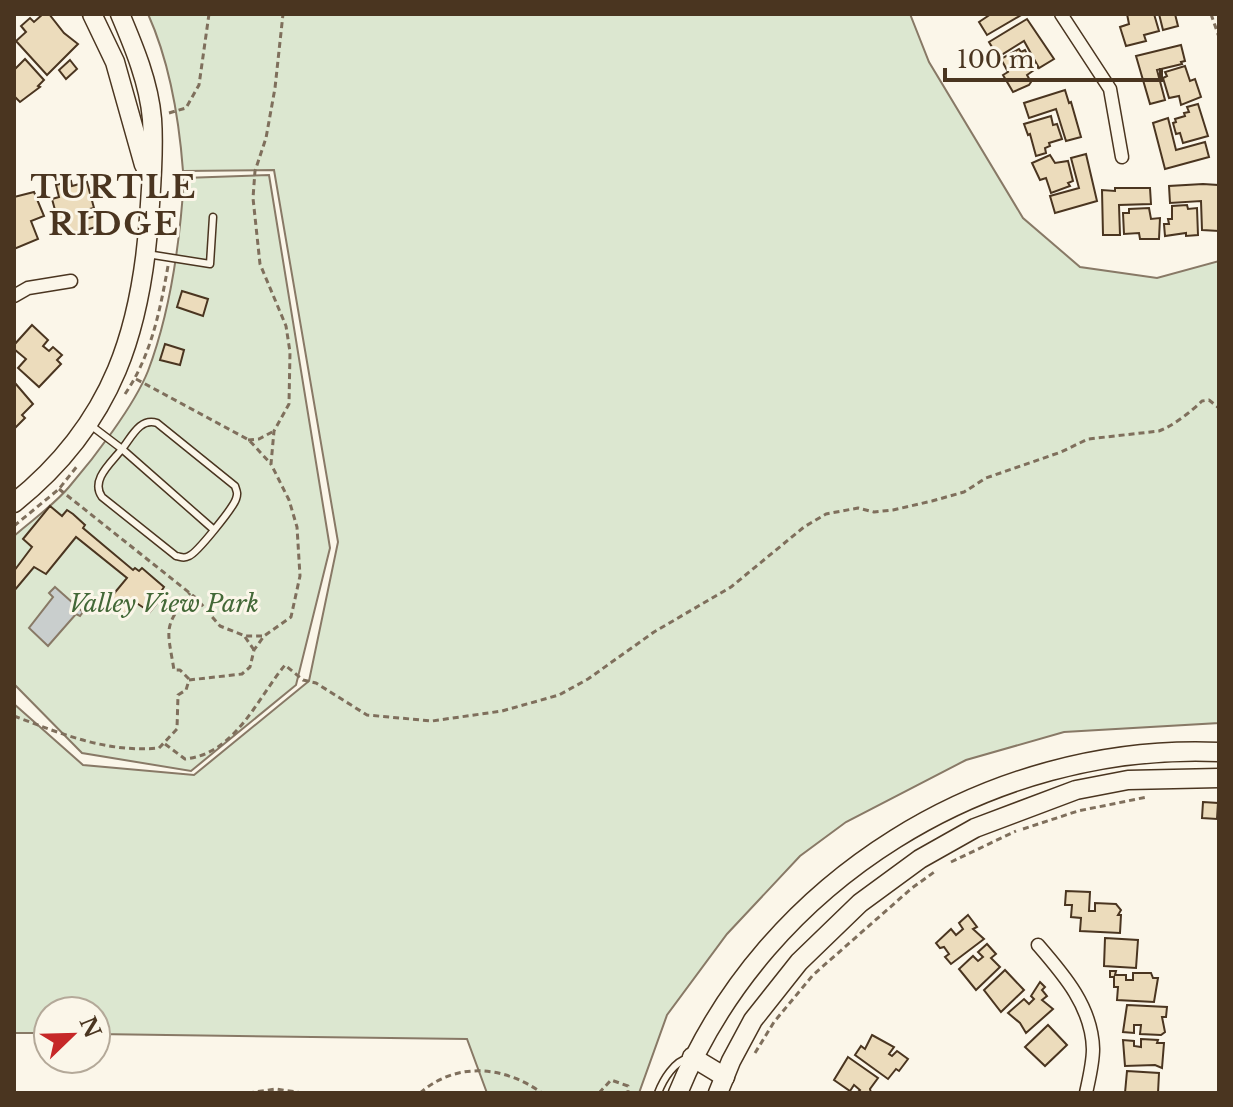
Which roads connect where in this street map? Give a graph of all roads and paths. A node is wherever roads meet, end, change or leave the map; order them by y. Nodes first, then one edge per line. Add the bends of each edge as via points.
1 (92, 14) edge
2 (120, 14) edge
3 (209, 14) edge
4 (283, 14) edge
5 (1061, 14) edge
6 (1211, 14) edge
7 (1219, 37) edge
8 (152, 119) junction
9 (1122, 157) dead end
10 (255, 171) dead end
11 (151, 191) junction
12 (213, 217) dead end
13 (147, 254) junction
14 (71, 281) dead end
15 (14, 296) edge
16 (135, 379) dead end
17 (1219, 408) edge
18 (89, 424) junction
19 (274, 431) dead end
20 (249, 440) junction
21 (1219, 446) edge
22 (122, 449) junction
23 (1219, 457) edge
24 (271, 464) dead end
25 (59, 489) dead end
26 (14, 503) edge
27 (213, 529) junction
28 (190, 593) junction
29 (245, 636) junction
30 (264, 636) dead end
31 (254, 650) dead end
32 (189, 680) dead end
33 (165, 744) dead end
34 (1219, 752) edge
35 (1219, 778) edge
36 (1153, 796) dead end
37 (1038, 945) dead end
38 (692, 1057) junction
39 (750, 1061) dead end
40 (721, 1085) edge
41 (248, 1093) edge
42 (303, 1093) edge
43 (420, 1093) edge
44 (542, 1093) edge
45 (599, 1093) edge
46 (628, 1093) edge
47 (658, 1093) edge
48 (678, 1093) edge
49 (1086, 1093) edge

1 - 11 street via 115,62
2 - 8 street via 144,77
3 - 8 path via 199,85 186,108
4 - 10 path via 275,88
5 - 9 street via 1110,89
6 - 7 path
8 - 11 street
11 - 13 street
12 - 13 lane via 210,264
13 - 18 street via 132,329
14 - 15 street via 28,288
16 - 20 path
17 - 33 path via 1202,401 1159,431 1088,439 932,501 893,510 858,508 826,514 731,587 559,695 502,711 401,720 367,715 285,665 234,734 215,748 185,759
18 - 22 lane
18 - 26 street
19 - 20 path
20 - 24 path
21 - 23 path
22 - 27 lane
22 - 27 lane via 143,423 157,423 235,486 235,502
22 - 27 lane via 98,481 102,497 176,556 191,555
25 - 28 path
28 - 29 path via 220,626
28 - 32 path via 170,620 168,634 174,670
29 - 30 path
29 - 31 path
34 - 38 street via 1161,752 1067,766 1015,780 924,820 856,865 800,914 743,979
35 - 40 street via 1128,780 1076,790 975,828 920,859 860,903 799,962 753,1020
36 - 39 path via 1064,815 939,868 813,975
37 - 49 street via 1088,1015 1093,1050
38 - 40 street
38 - 47 lane via 672,1069
38 - 48 street
41 - 42 path
43 - 44 path via 473,1069 512,1075
45 - 46 path via 611,1080 628,1086

